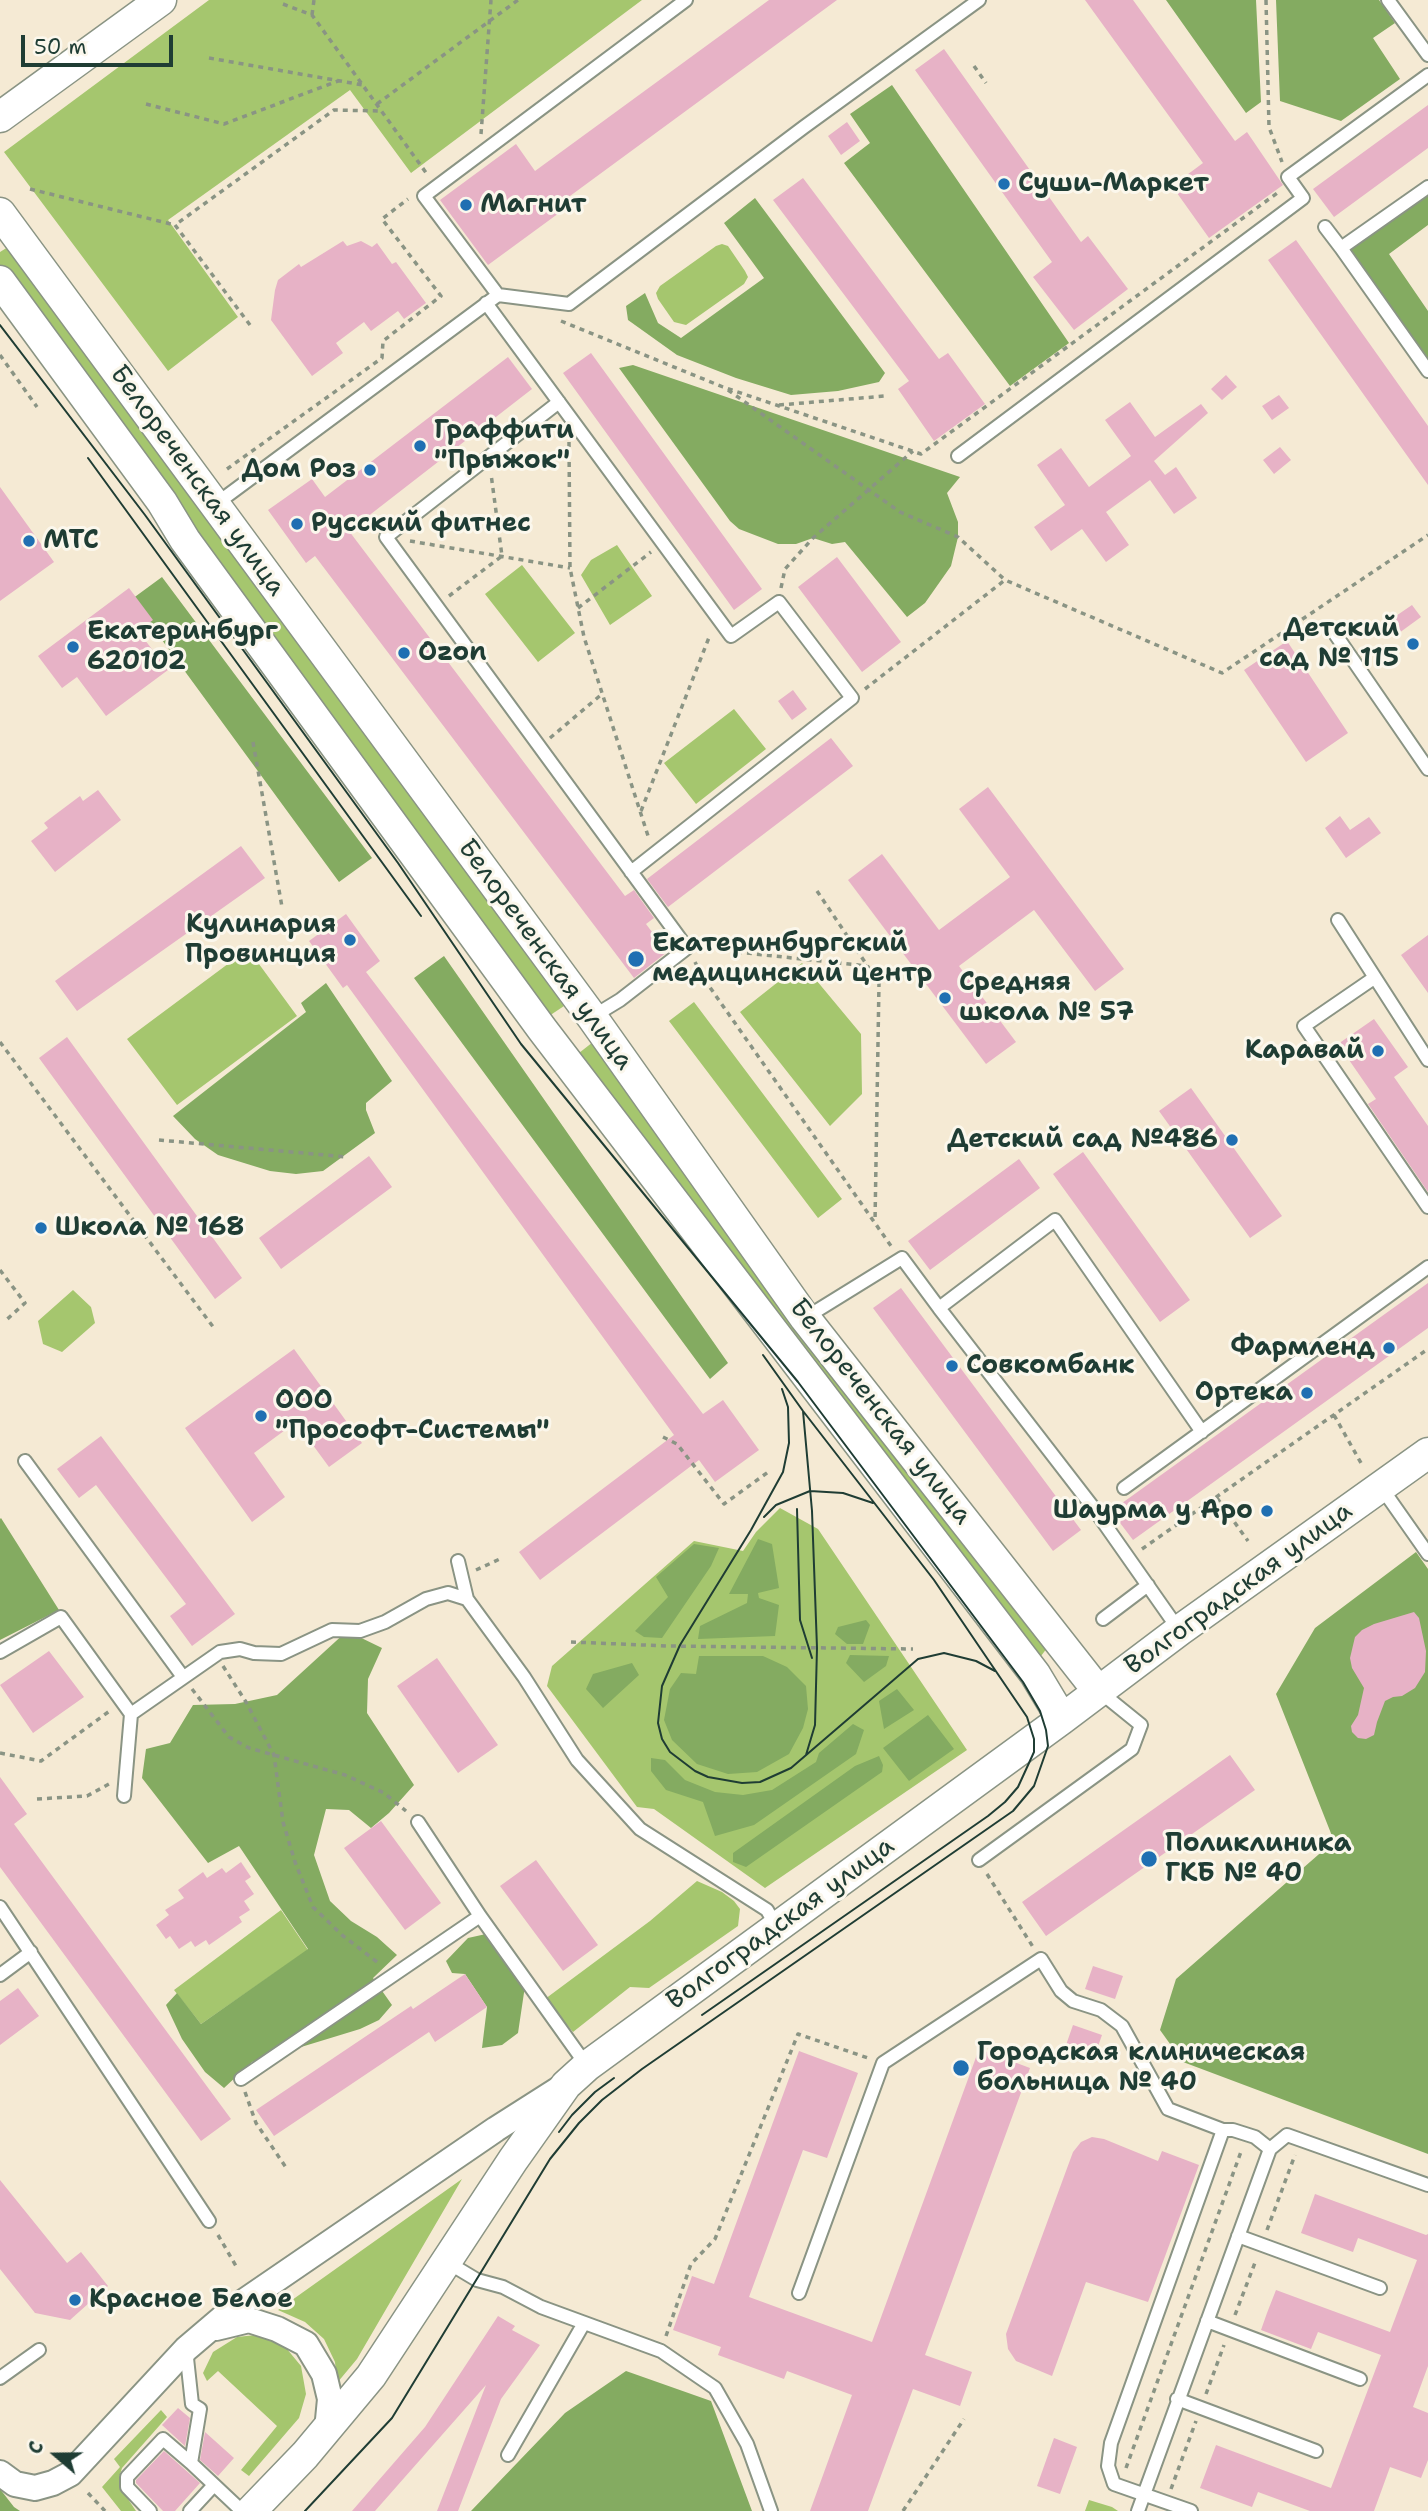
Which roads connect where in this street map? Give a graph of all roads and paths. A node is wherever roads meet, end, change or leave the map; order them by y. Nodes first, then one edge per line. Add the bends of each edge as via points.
1 (161, 0) edge
2 (314, 0) edge
3 (491, 0) edge
4 (518, 0) edge
5 (686, 0) edge
6 (979, 0) edge
7 (1266, 0) edge
8 (1388, 0) edge
9 (283, 4) dead end
10 (312, 15) junction
11 (489, 21) junction
12 (1428, 55) edge
13 (209, 58) dead end
14 (974, 66) dead end
15 (1428, 75) edge
16 (338, 81) junction
17 (986, 83) dead end
18 (363, 85) junction
19 (146, 104) dead end
20 (377, 104) junction
21 (382, 111) junction
22 (0, 117) edge
23 (480, 155) junction
24 (1290, 179) junction
25 (434, 183) junction
26 (1428, 187) edge
27 (30, 189) dead end
28 (0, 214) edge
29 (176, 225) junction
30 (1325, 227) dead end
31 (1341, 248) junction
32 (0, 281) edge
33 (498, 295) junction
34 (486, 303) junction
35 (561, 321) dead end
36 (250, 325) dead end
37 (0, 355) edge
38 (1428, 371) edge
39 (723, 387) junction
40 (885, 396) dead end
41 (559, 402) junction
42 (777, 405) junction
43 (37, 407) dead end
44 (569, 415) junction
45 (913, 451) junction
46 (958, 456) dead end
47 (488, 457) junction
48 (227, 469) dead end
49 (869, 490) junction
50 (214, 506) junction
51 (1428, 535) edge
52 (386, 537) junction
53 (663, 543) junction
54 (502, 556) junction
55 (570, 568) junction
56 (1006, 580) junction
57 (779, 602) junction
58 (436, 605) junction
59 (578, 608) junction
60 (717, 617) junction
61 (1331, 628) dead end
62 (602, 695) junction
63 (852, 698) junction
64 (253, 742) dead end
65 (539, 747) junction
66 (1428, 769) edge
67 (640, 813) junction
68 (657, 852) junction
69 (631, 872) junction
70 (817, 891) dead end
71 (282, 908) dead end
72 (1338, 920) dead end
73 (687, 948) junction
74 (737, 952) dead end
75 (867, 966) junction
76 (1374, 978) junction
77 (592, 1017) junction
78 (0, 1042) edge
79 (1428, 1060) edge
80 (159, 1140) dead end
81 (347, 1157) dead end
82 (1428, 1207) edge
83 (875, 1224) junction
84 (902, 1258) junction
85 (1428, 1267) edge
86 (0, 1270) edge
87 (939, 1308) junction
88 (805, 1318) junction
89 (4, 1321) dead end
90 (214, 1328) dead end
91 (1428, 1349) edge
92 (1334, 1415) junction
93 (1202, 1432) junction
94 (663, 1437) dead end
95 (1428, 1453) edge
96 (26, 1461) dead end
97 (1361, 1463) dead end
98 (771, 1470) dead end
99 (1381, 1487) junction
100 (1124, 1488) dead end
101 (1216, 1497) junction
102 (1248, 1541) dead end
103 (1142, 1549) dead end
104 (1428, 1554) edge
105 (502, 1558) dead end
106 (458, 1561) joint
107 (1147, 1585) junction
108 (467, 1599) junction
109 (1102, 1619) dead end
110 (1180, 1630) junction
111 (571, 1642) dead end
112 (913, 1649) dead end
113 (0, 1652) edge
114 (216, 1654) junction
115 (183, 1677) junction
116 (1098, 1691) junction
117 (122, 1702) junction
118 (131, 1714) junction
119 (1062, 1719) junction
120 (0, 1753) edge
121 (274, 1755) junction
122 (126, 1775) junction
123 (124, 1796) dead end
124 (37, 1799) dead end
125 (418, 1822) joint
126 (979, 1860) joint
127 (0, 1907) edge
128 (480, 1916) junction
129 (776, 1926) junction
130 (31, 1952) junction
131 (1041, 1959) junction
132 (0, 1975) edge
133 (393, 1975) junction
134 (883, 2063) junction
135 (577, 2075) junction
136 (241, 2079) joint
137 (1223, 2130) junction
138 (1247, 2134) junction
139 (1270, 2148) junction
140 (287, 2169) dead end
141 (1428, 2185) edge
142 (209, 2221) joint
143 (1238, 2236) junction
144 (447, 2262) junction
145 (236, 2266) dead end
146 (1380, 2288) dead end
147 (799, 2293) dead end
148 (1207, 2321) junction
149 (583, 2323) junction
150 (209, 2329) junction
151 (186, 2349) junction
152 (39, 2350) dead end
153 (661, 2351) junction
154 (0, 2378) edge
155 (1360, 2379) dead end
156 (1177, 2399) junction
157 (964, 2419) dead end
158 (327, 2430) junction
159 (1316, 2451) dead end
160 (508, 2455) dead end
161 (191, 2463) junction
162 (0, 2473) edge
163 (214, 2485) junction
164 (1119, 2486) junction
165 (88, 2493) dead end
166 (1143, 2493) junction
167 (105, 2511) edge
168 (150, 2511) edge
169 (190, 2511) edge
170 (242, 2511) edge
171 (251, 2511) edge
172 (771, 2511) edge
173 (903, 2511) edge
174 (1138, 2511) edge
175 (1191, 2511) edge

1 - 22 street
2 - 10 path
3 - 11 path
4 - 11 path
5 - 23 lane
6 - 33 lane via 569,304
7 - 24 path via 1269,127
8 - 12 lane
9 - 10 path
10 - 18 path
11 - 20 path
11 - 23 path
13 - 16 path
14 - 17 path
15 - 24 lane
16 - 18 path
16 - 19 path via 224,124
18 - 20 path
20 - 21 path
21 - 25 path
21 - 29 path via 334,110
23 - 25 lane
24 - 45 path via 921,454
24 - 46 lane via 1303,198
25 - 33 lane via 424,196
25 - 48 path via 382,219 440,296 383,341 382,358
26 - 31 lane
27 - 29 path
28 - 50 street, Белореченская улица
29 - 36 path
30 - 31 lane
31 - 38 lane
32 - 119 street, Белореченская улица via 541,1029 1035,1674
33 - 34 lane
34 - 41 lane
34 - 50 lane
35 - 39 path
37 - 43 path
39 - 42 path
39 - 49 path
40 - 42 path
41 - 44 lane
41 - 47 lane
42 - 45 path
44 - 53 lane
44 - 55 path
45 - 49 path
47 - 52 lane
47 - 54 path
49 - 56 path via 900,512 958,537
49 - 57 path via 785,569
50 - 77 street, Белореченская улица
51 - 56 path via 1222,673
52 - 54 path
52 - 58 lane
53 - 59 path
53 - 60 lane
54 - 55 path
54 - 58 path
55 - 59 path
56 - 63 path
57 - 60 lane via 731,636
57 - 63 lane
58 - 65 lane
59 - 62 path
60 - 67 path
61 - 66 lane
62 - 65 path
62 - 67 path
63 - 68 lane
64 - 71 path
65 - 69 lane
67 - 68 path
68 - 69 lane
69 - 73 lane
70 - 75 path
72 - 76 lane
73 - 77 lane
73 - 83 path
74 - 75 path
75 - 83 path via 879,983
76 - 79 lane
76 - 82 lane via 1304,1026
77 - 88 street, Белореченская улица
78 - 90 path
80 - 81 path
83 - 84 path
84 - 87 lane
84 - 88 lane
85 - 93 lane
86 - 89 path via 25,1303
87 - 93 lane via 1055,1220
87 - 107 lane
88 - 116 street, Белореченская улица
91 - 92 path
92 - 97 path
92 - 101 path
93 - 100 lane
94 - 98 path via 677,1444 724,1504
95 - 99 street, Волгоградская улица
96 - 115 lane
99 - 104 lane
99 - 110 street, Волгоградская улица
101 - 102 path
101 - 103 path
105 - 106 path via 468,1574
106 - 108 lane
107 - 109 lane
107 - 110 lane
108 - 114 lane via 448,1593 426,1599 372,1627 332,1630 281,1654 240,1649
108 - 129 lane via 578,1760 639,1829 767,1910
110 - 116 street, Волгоградская улица
111 - 112 path
113 - 117 lane via 61,1617
114 - 115 lane
114 - 121 path
115 - 118 lane
115 - 121 path via 229,1737
116 - 119 street, Волгоградская улица
116 - 126 lane via 1141,1725 1132,1749
117 - 118 lane
117 - 120 path via 41,1760
118 - 122 lane
119 - 129 street, Волгоградская улица
121 - 125 path via 374,1788
121 - 133 path via 284,1822 313,1907
122 - 123 lane
122 - 124 path via 88,1796
125 - 128 lane
126 - 131 path
127 - 130 lane
128 - 133 lane
128 - 135 lane
129 - 135 street, Волгоградская улица
130 - 132 lane
130 - 142 lane
131 - 134 lane
131 - 137 lane via 1073,2001 1101,2010 1122,2026 1168,2109
133 - 136 lane
134 - 147 lane
134 - 153 path via 798,2034 715,2239 691,2264
135 - 144 street, Волгоградская улица via 513,2160
135 - 150 street
136 - 140 path via 256,2123
137 - 138 lane
137 - 164 lane via 1111,2443 1108,2466
138 - 139 lane
138 - 164 path
139 - 141 lane via 1287,2135
139 - 143 lane
142 - 145 path
143 - 146 lane
143 - 148 lane
144 - 149 lane via 477,2280
144 - 158 street, Волгоградская улица via 371,2376
148 - 155 lane
148 - 156 lane
149 - 153 lane
149 - 160 lane
150 - 151 street
150 - 158 street via 248,2320 306,2344 324,2374 330,2399
151 - 161 lane via 192,2404 200,2409
151 - 162 street via 71,2474 35,2488 15,2484
152 - 154 lane
153 - 172 lane via 715,2388 747,2444
156 - 159 lane
156 - 166 lane
157 - 173 path
158 - 171 street, Волгоградская улица
161 - 163 lane
161 - 168 lane via 163,2438 127,2477 127,2487
163 - 169 lane
163 - 170 lane
164 - 166 lane
165 - 167 path
166 - 174 lane
166 - 175 lane

